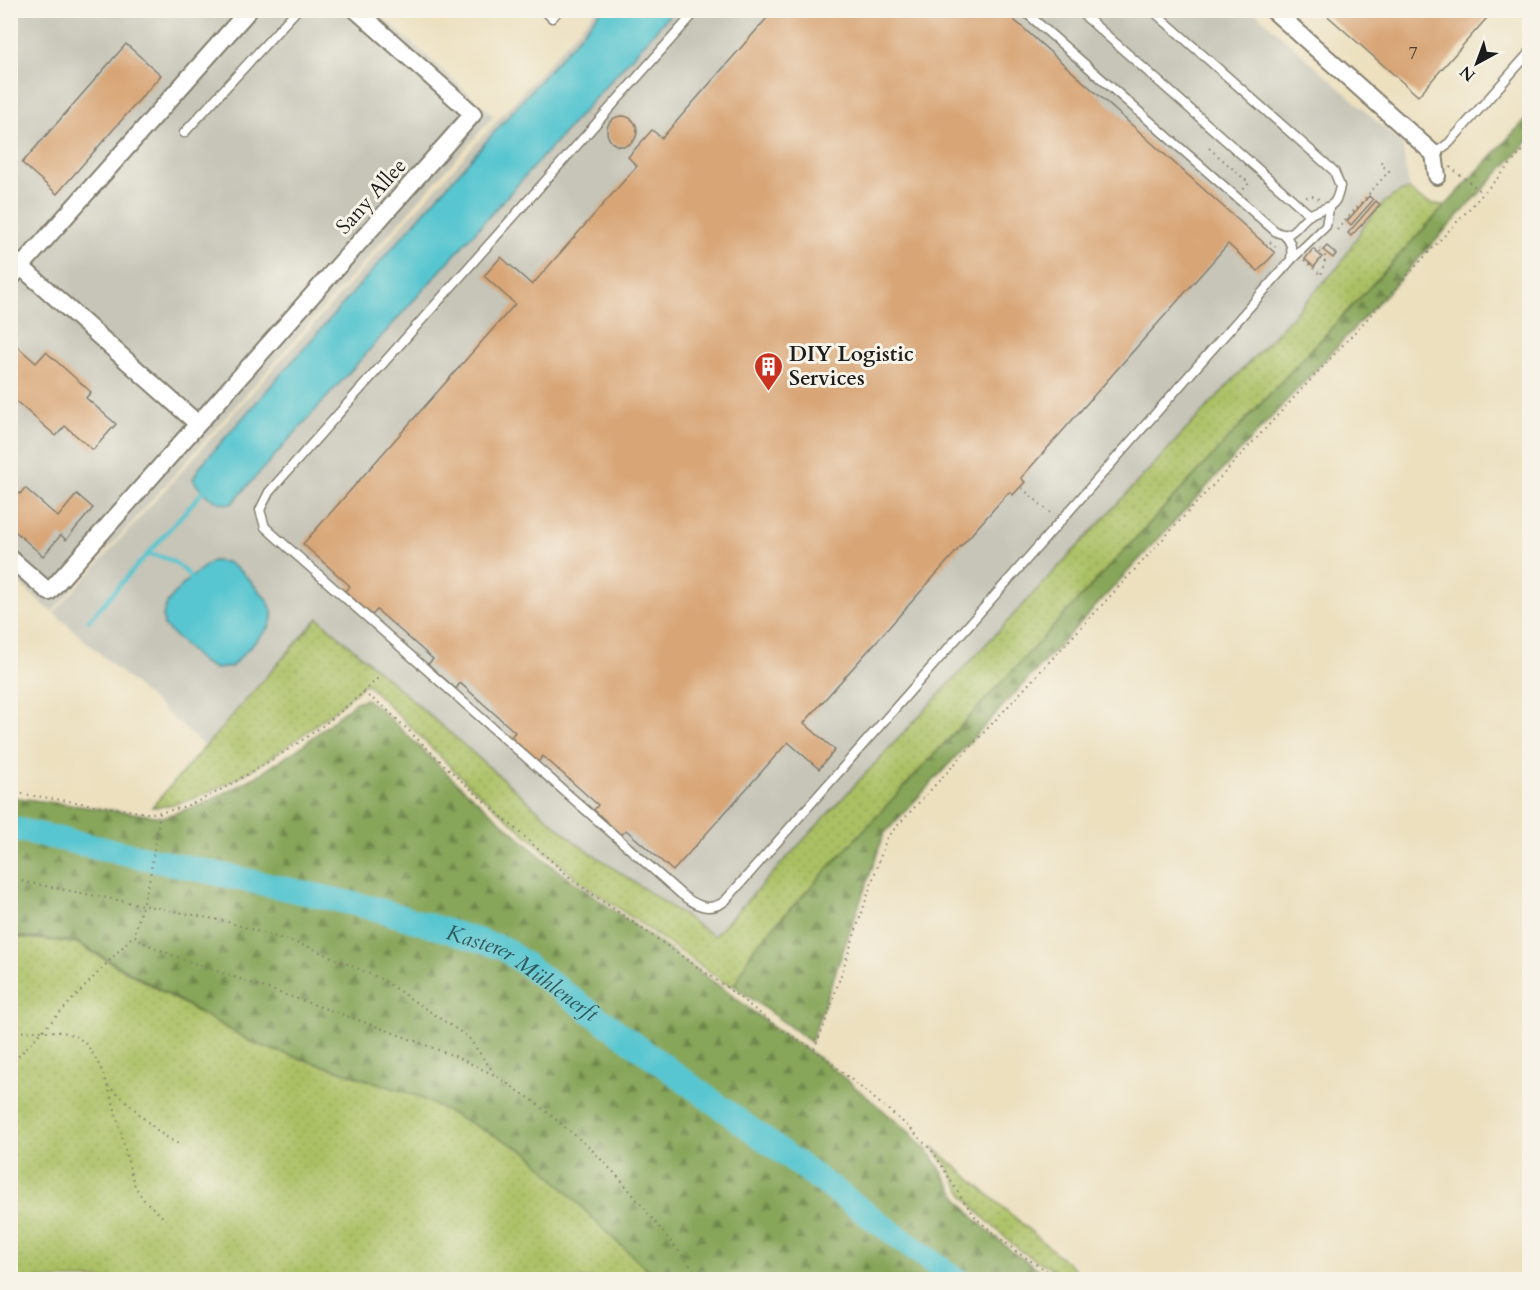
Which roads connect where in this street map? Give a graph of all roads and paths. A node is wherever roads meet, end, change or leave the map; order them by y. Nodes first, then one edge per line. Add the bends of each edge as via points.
1 (249, 10) edge
2 (297, 10) edge
3 (356, 10) edge
4 (544, 10) edge
5 (559, 10) edge
6 (697, 10) edge
7 (1023, 10) edge
8 (1078, 10) edge
9 (1152, 10) edge
10 (1274, 10) edge
11 (1530, 52) edge
12 (184, 133) dead end
13 (1530, 143) edge
14 (1209, 148) dead end
15 (1434, 154) junction
16 (1380, 159) dead end
17 (1437, 176) dead end
18 (1483, 194) junction
19 (1236, 198) junction
20 (1329, 208) junction
21 (1310, 215) junction
22 (1284, 235) junction
23 (1332, 235) dead end
24 (1326, 242) dead end
25 (1320, 249) dead end
26 (1291, 260) junction
27 (1325, 264) dead end
28 (14, 268) edge
29 (1316, 271) dead end
30 (198, 424) junction
31 (1022, 488) dead end
32 (1061, 522) junction
33 (10, 558) edge
34 (378, 678) dead end
35 (363, 693) junction
36 (10, 792) edge
37 (160, 813) junction
38 (10, 879) edge
39 (143, 905) junction
40 (134, 935) junction
41 (10, 1032) edge
42 (40, 1032) junction
43 (814, 1049) junction
44 (10, 1065) edge
45 (496, 1076) junction
46 (106, 1086) junction
47 (179, 1144) dead end
48 (166, 1220) dead end
49 (702, 1280) edge
50 (1062, 1280) edge

1 - 28 street
2 - 12 lane
3 - 30 street, Sany Allee via 473,114
4 - 5 lane via 552,18
6 - 32 lane via 269,492 260,510 265,527 681,894 696,904 713,908 725,902
7 - 19 lane
8 - 21 lane
9 - 20 lane via 1334,171 1341,186
10 - 15 street
11 - 15 lane via 1449,144
13 - 18 path
14 - 19 path via 1249,183
15 - 17 street
15 - 18 path
16 - 23 path via 1389,171
18 - 43 path via 887,837
19 - 22 lane
20 - 21 lane
20 - 26 lane via 1326,226
21 - 22 lane
22 - 26 lane via 1290,243
24 - 25 path
26 - 32 lane
27 - 29 path
28 - 30 street
30 - 33 street, Sany Allee via 49,592
31 - 32 path
34 - 35 path
35 - 37 path via 296,746 203,800
35 - 43 path via 382,705 575,882 780,1029
36 - 37 path
37 - 39 path
38 - 39 path
39 - 40 path
39 - 45 path via 245,927 309,947 381,979 468,1037
40 - 42 path
40 - 45 path via 185,960 378,1027
41 - 42 path
42 - 44 path
42 - 46 path via 64,1033 85,1042 99,1064
43 - 50 path via 909,1127 934,1153 978,1220 1018,1253
45 - 49 path via 535,1102 590,1148 621,1179
46 - 47 path via 166,1138
46 - 48 path via 135,1186

